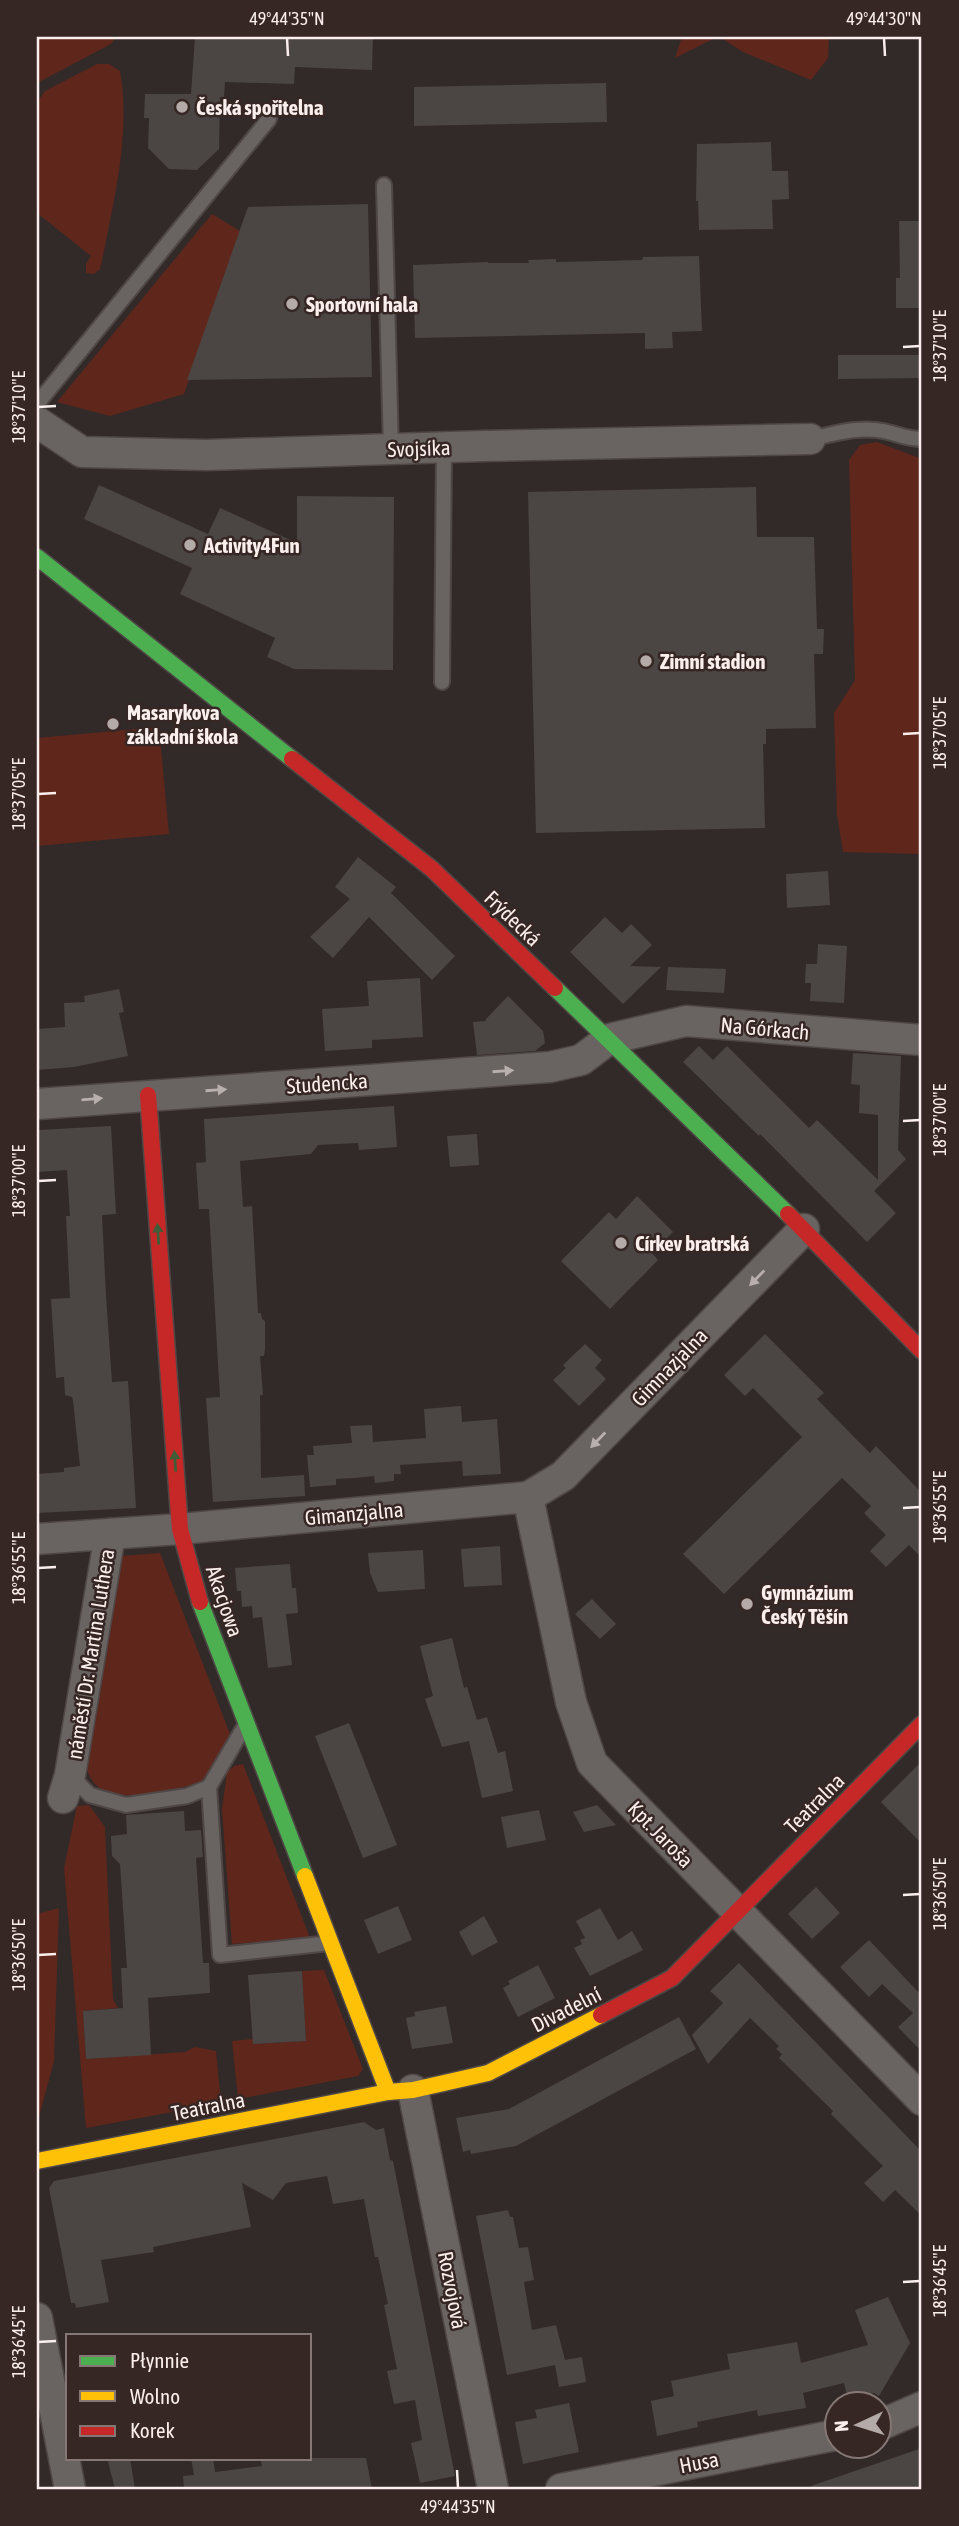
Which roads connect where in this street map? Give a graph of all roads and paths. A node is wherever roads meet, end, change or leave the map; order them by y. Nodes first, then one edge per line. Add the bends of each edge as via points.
1 (269, 120) dead end
2 (384, 185) dead end
3 (37, 404) edge
4 (37, 422) edge
5 (810, 439) joint
6 (922, 439) edge
7 (444, 447) junction
8 (391, 449) junction
9 (37, 558) edge
10 (442, 682) dead end
11 (609, 1039) junction
12 (922, 1040) edge
13 (148, 1095) junction
14 (37, 1104) edge
15 (804, 1229) junction
16 (922, 1351) edge
17 (528, 1497) junction
18 (180, 1529) junction
19 (110, 1534) junction
20 (37, 1539) edge
21 (246, 1722) junction
22 (922, 1724) edge
23 (66, 1787) joint
24 (209, 1787) junction
25 (736, 1912) junction
26 (331, 1943) junction
27 (400, 2091) junction
28 (922, 2100) edge
29 (37, 2161) edge
30 (37, 2318) edge
31 (922, 2407) edge
32 (892, 2421) edge
33 (822, 2438) edge
34 (70, 2489) edge
35 (493, 2489) edge
36 (561, 2489) edge

1 - 3 lane
2 - 8 lane
4 - 8 street, Svojsíka via 82,452 206,455
5 - 6 lane via 856,429
5 - 7 street, Svojsíka
7 - 8 street, Svojsíka
7 - 10 lane
9 - 11 street, Frýdecká via 432,869
11 - 12 street, Na Górkach via 686,1021
13 -> 11 street, Studencka via 550,1067 581,1060
11 - 15 street, Frýdecká
14 -> 13 street, Studencka
18 -> 13 street, Akacjowa
15 - 16 street, Frýdecká
15 -> 17 street, Gimnazjalna via 563,1476
17 - 18 street, Gimanzjalna
17 - 25 street, Kpt. Jaroša via 571,1702 592,1763
18 - 19 street, Gimanzjalna
18 - 21 street, Akacjowa via 200,1602
19 - 20 street, Gimanzjalna
19 - 23 street, náměstí Dr. Martina Luthera
21 - 24 lane
21 - 26 street, Akacjowa
22 - 25 street, Teatralna
23 - 24 lane, náměstí Dr. Martina Luthera via 126,1805 187,1796
24 - 26 lane via 220,1955
25 - 27 street, Divadelní via 672,1978 488,2073
25 - 28 street, Kpt. Jaroša
26 - 27 street, Akacjowa
27 - 29 street, Teatralna
27 - 35 street, Rozvojová
30 - 34 street
31 - 32 street
33 - 36 street, Husa

